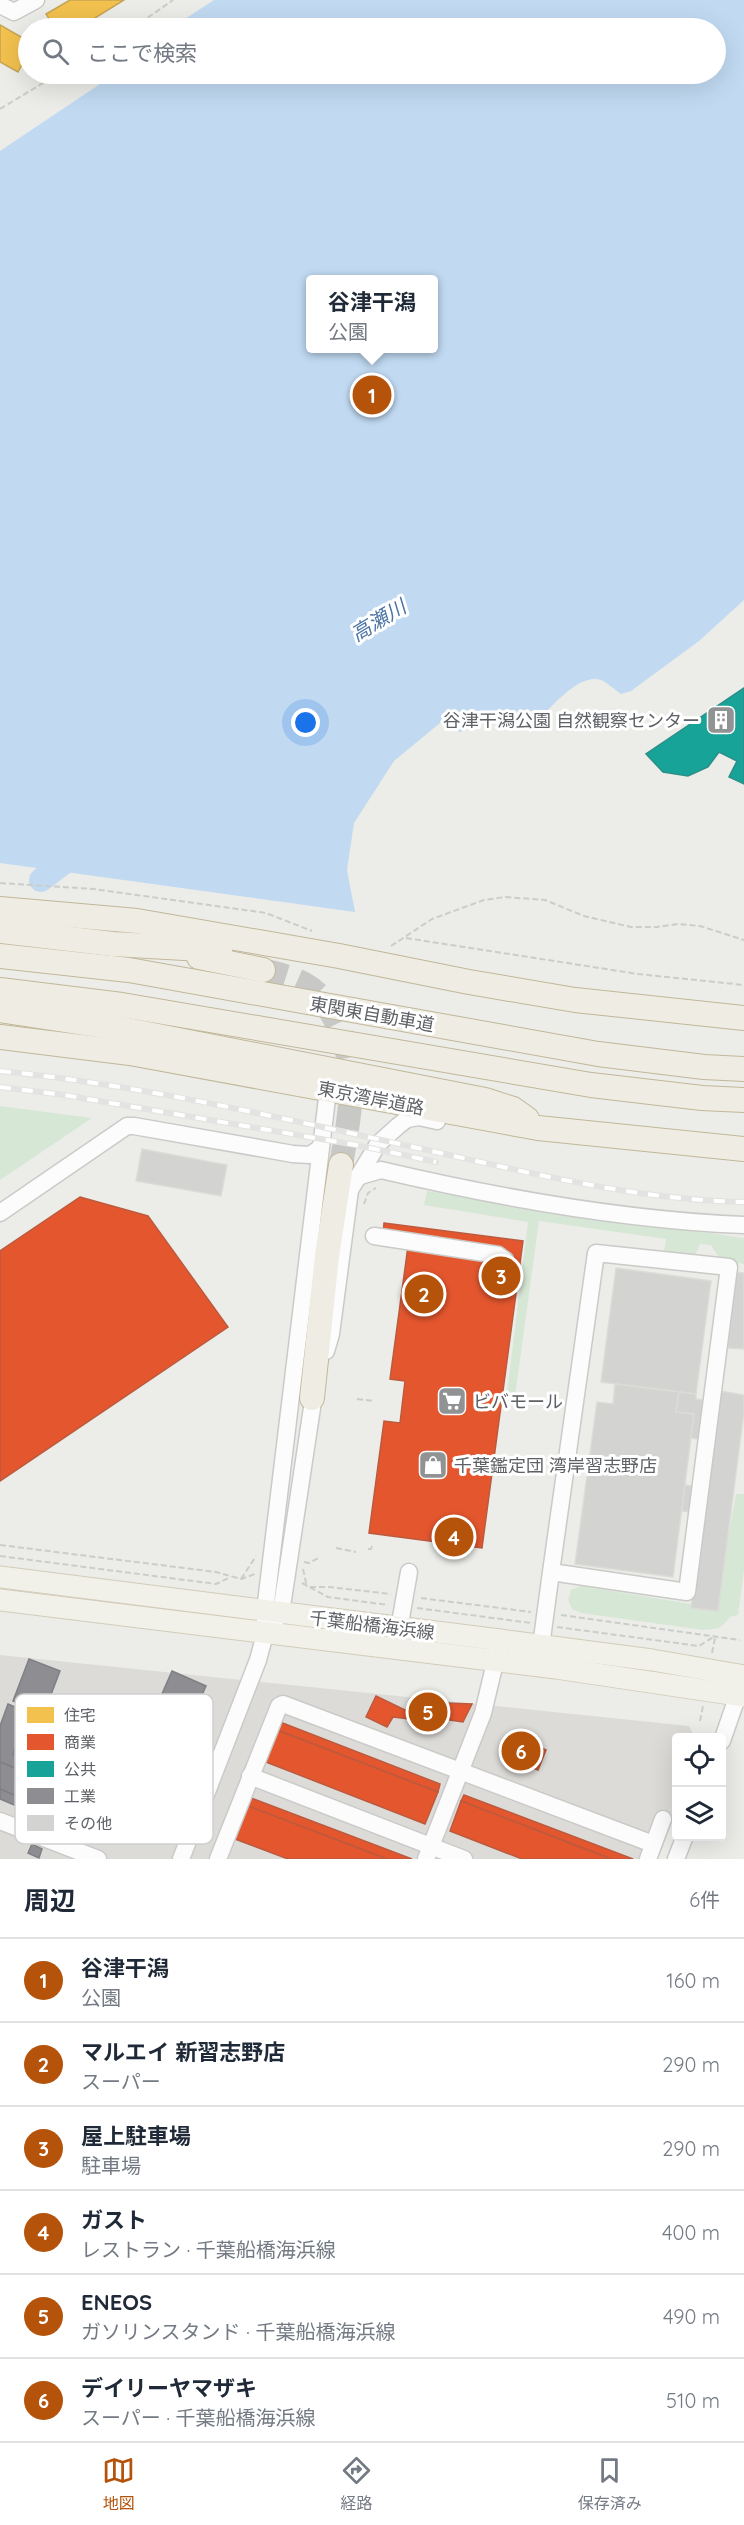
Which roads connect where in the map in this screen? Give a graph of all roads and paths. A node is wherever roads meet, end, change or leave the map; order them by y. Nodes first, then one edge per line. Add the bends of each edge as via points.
1 (36, 0) edge
2 (173, 0) edge
3 (0, 5) edge
4 (147, 18) edge
5 (42, 84) edge
6 (0, 110) edge
7 (0, 883) edge
8 (0, 909) edge
9 (0, 931) edge
10 (322, 935) dead end
11 (406, 938) junction
12 (744, 940) edge
13 (113, 944) junction
14 (389, 947) dead end
15 (0, 956) edge
16 (263, 970) tunnel mouth
17 (744, 985) edge
18 (0, 990) edge
19 (0, 1010) edge
20 (744, 1021) edge
21 (0, 1037) edge
22 (289, 1062) junction
23 (744, 1069) edge
24 (328, 1090) junction
25 (744, 1100) edge
26 (491, 1120) junction
27 (538, 1128) junction
28 (378, 1144) junction
29 (320, 1148) junction
30 (744, 1149) edge
31 (293, 1154) junction
32 (349, 1171) junction
33 (415, 1177) junction
34 (316, 1181) junction
35 (0, 1213) edge
36 (744, 1225) edge
37 (374, 1236) dead end
38 (501, 1275) dead end
39 (312, 1398) joint
40 (357, 1399) dead end
41 (374, 1401) dead end
42 (0, 1545) edge
43 (336, 1548) dead end
44 (356, 1552) dead end
45 (0, 1556) edge
46 (320, 1557) dead end
47 (303, 1562) dead end
48 (410, 1572) dead end
49 (551, 1572) junction
50 (256, 1574) dead end
51 (0, 1577) edge
52 (231, 1577) junction
53 (298, 1580) dead end
54 (307, 1587) junction
55 (394, 1595) dead end
56 (415, 1597) dead end
57 (0, 1600) edge
58 (393, 1606) dead end
59 (414, 1608) dead end
60 (273, 1612) junction
61 (532, 1612) dead end
62 (559, 1615) dead end
63 (533, 1624) dead end
64 (560, 1628) dead end
65 (399, 1629) junction
66 (265, 1634) junction
67 (715, 1636) junction
68 (500, 1640) junction
69 (740, 1640) dead end
70 (541, 1646) junction
71 (711, 1656) dead end
72 (495, 1661) junction
73 (743, 1683) edge
74 (704, 1703) dead end
75 (700, 1721) dead end
76 (725, 1733) edge
77 (460, 1770) junction
78 (213, 1776) edge
79 (250, 1776) junction
80 (663, 1819) dead end
81 (0, 1821) edge
82 (15, 1827) edge
83 (683, 1841) edge
84 (59, 1844) edge
85 (187, 1844) edge
86 (650, 1852) edge
87 (428, 1853) edge
88 (224, 1857) edge
89 (98, 1859) edge
90 (181, 1859) edge
91 (464, 1859) edge
92 (676, 1859) edge

1 - 3 street via 14,12
2 - 4 path
5 - 6 path
7 - 10 path via 94,889 266,913
8 - 20 highway via 137,921 575,1000
9 - 13 highway
11 - 12 path via 432,919 466,906 484,900 527,897 631,927 700,926
11 - 14 path
11 - 17 path via 638,974
13 - 16 highway
13 - 20 highway via 209,948 565,1013 651,1020
15 - 23 highway, 東関東自動車道 via 129,970 598,1054
18 - 25 highway, 東関東自動車道 via 122,1005 591,1085
19 - 22 highway via 117,1028
21 - 24 highway, 東京湾岸道路 via 130,1053
22 - 24 highway via 322,1073
22 - 27 highway via 485,1100 513,1109
24 - 26 highway, 東京湾岸道路
24 - 29 street
26 - 27 highway, 東京湾岸道路
26 - 28 street via 473,1126 419,1117 407,1119
27 - 30 highway, 東京湾岸道路
28 - 32 street
28 - 33 street via 389,1167
29 - 31 street via 310,1155
29 - 34 street
31 - 34 street via 308,1162
31 - 35 street via 134,1126 121,1130
32 - 33 street via 381,1170
32 - 39 highway via 327,1256
33 - 36 street via 547,1204 691,1223
34 - 60 street
37 - 38 street via 498,1255 505,1260 506,1268
39 - 60 street
40 - 41 path
42 - 52 path
43 - 44 path
45 - 52 path via 216,1584
46 - 47 path
48 - 65 street
49 - 49 street via 596,1253 729,1267 687,1592
49 - 70 street
50 - 52 path
51 - 60 main road, 千葉船橋海浜線
53 - 54 path
54 - 55 path
54 - 58 path via 328,1597
56 - 61 path
57 - 66 main road, 千葉船橋海浜線
59 - 63 path
60 - 65 main road, 千葉船橋海浜線
60 - 66 street
62 - 67 path
64 - 67 path via 699,1646
65 - 68 main road, 千葉船橋海浜線
66 - 72 main road, 千葉船橋海浜線
66 - 78 street
67 - 69 path
67 - 71 path
68 - 70 main road, 千葉船橋海浜線
68 - 72 street
70 - 73 main road, 千葉船橋海浜線 via 652,1660
72 - 73 main road, 千葉船橋海浜線
72 - 77 street via 483,1713
73 - 76 street
74 - 75 path
77 - 79 street via 283,1704
77 - 86 street
77 - 87 street
79 - 87 street
79 - 88 street
80 - 86 street
81 - 82 street
83 - 92 street
84 - 89 street
85 - 90 street
87 - 91 street

